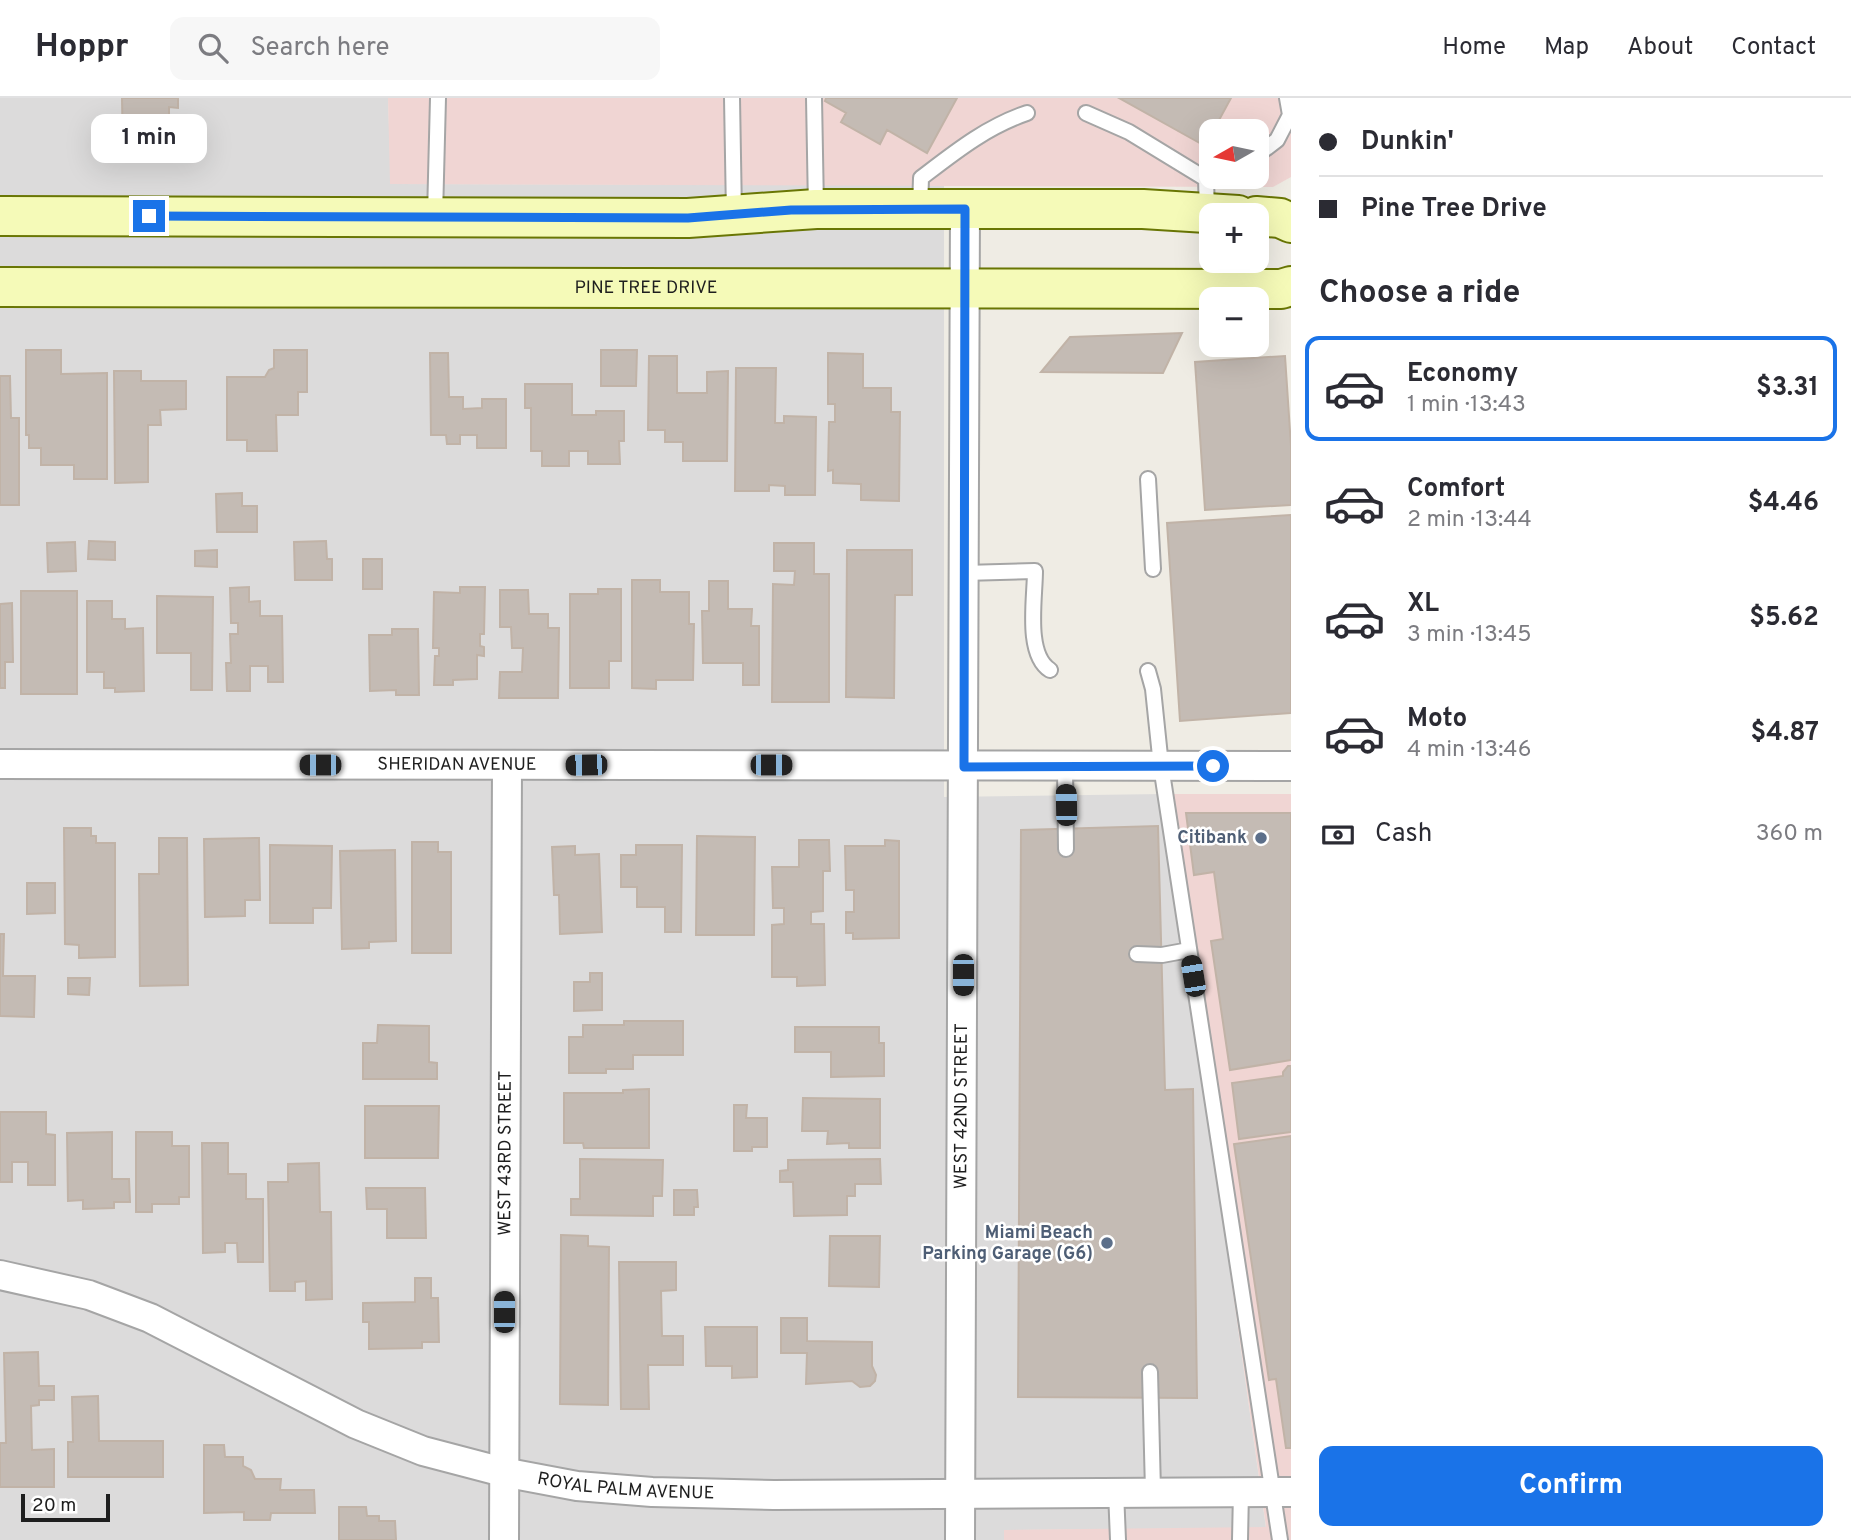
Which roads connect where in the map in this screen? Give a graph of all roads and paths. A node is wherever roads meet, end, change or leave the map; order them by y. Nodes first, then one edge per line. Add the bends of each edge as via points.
1 (438, 98) edge
2 (732, 98) edge
3 (814, 98) edge
4 (1287, 98) edge
5 (1027, 113) dead end
6 (1086, 113) dead end
7 (1269, 146) edge
8 (1216, 196) edge
9 (816, 209) junction
10 (920, 209) junction
11 (965, 209) junction
12 (734, 215) junction
13 (0, 216) edge
14 (435, 217) junction
15 (1269, 217) edge
16 (1291, 223) edge
17 (1291, 286) edge
18 (0, 287) edge
19 (965, 290) junction
20 (1148, 479) dead end
21 (1153, 569) dead end
22 (964, 573) junction
23 (1050, 670) dead end
24 (1147, 671) dead end
25 (0, 764) edge
26 (507, 766) junction
27 (1161, 766) junction
28 (1291, 766) edge
29 (964, 767) junction
30 (1065, 767) junction
31 (1066, 849) dead end
32 (1189, 950) junction
33 (1137, 954) dead end
34 (0, 1275) edge
35 (1150, 1372) dead end
36 (503, 1472) junction
37 (1116, 1491) junction
38 (1153, 1491) junction
39 (1241, 1492) junction
40 (1282, 1492) edge
41 (960, 1493) junction
42 (504, 1540) edge
43 (960, 1540) edge
44 (1118, 1540) edge
45 (1240, 1540) edge
46 (1280, 1540) edge

1 - 14 lane
2 - 12 lane
3 - 9 lane
4 - 7 lane via 1290,115
5 - 10 lane via 982,133 921,178
6 - 8 lane via 1129,132
8 - 11 main road via 1143,209
9 - 10 main road
9 - 12 main road
10 - 11 main road
11 - 19 street, WEST 42ND STREET
12 - 14 main road
13 - 14 main road
15 - 16 main road
17 - 19 main road, PINE TREE DRIVE
18 - 19 main road, PINE TREE DRIVE
19 - 22 street, WEST 42ND STREET
20 - 21 lane
22 - 23 lane via 1035,572 1035,645
22 - 29 street, WEST 42ND STREET
24 - 27 lane
25 - 26 street, SHERIDAN AVENUE
26 - 29 street, SHERIDAN AVENUE
26 - 36 street, WEST 43RD STREET
27 - 28 street, SHERIDAN AVENUE
27 - 30 street, SHERIDAN AVENUE
27 - 32 lane
29 - 30 street, SHERIDAN AVENUE
29 - 41 street, WEST 42ND STREET
30 - 31 lane
32 - 33 lane
32 - 40 lane
34 - 36 street, ROYAL PALM AVENUE via 118,1305 391,1440
35 - 38 lane
36 - 41 street, ROYAL PALM AVENUE via 577,1486 652,1492
36 - 42 street, WEST 43RD STREET
37 - 38 street, ROYAL PALM AVENUE
37 - 41 street, ROYAL PALM AVENUE
37 - 44 lane
38 - 39 street, ROYAL PALM AVENUE
39 - 40 street, ROYAL PALM AVENUE
39 - 45 lane
40 - 46 lane
41 - 43 street, WEST 42ND STREET

